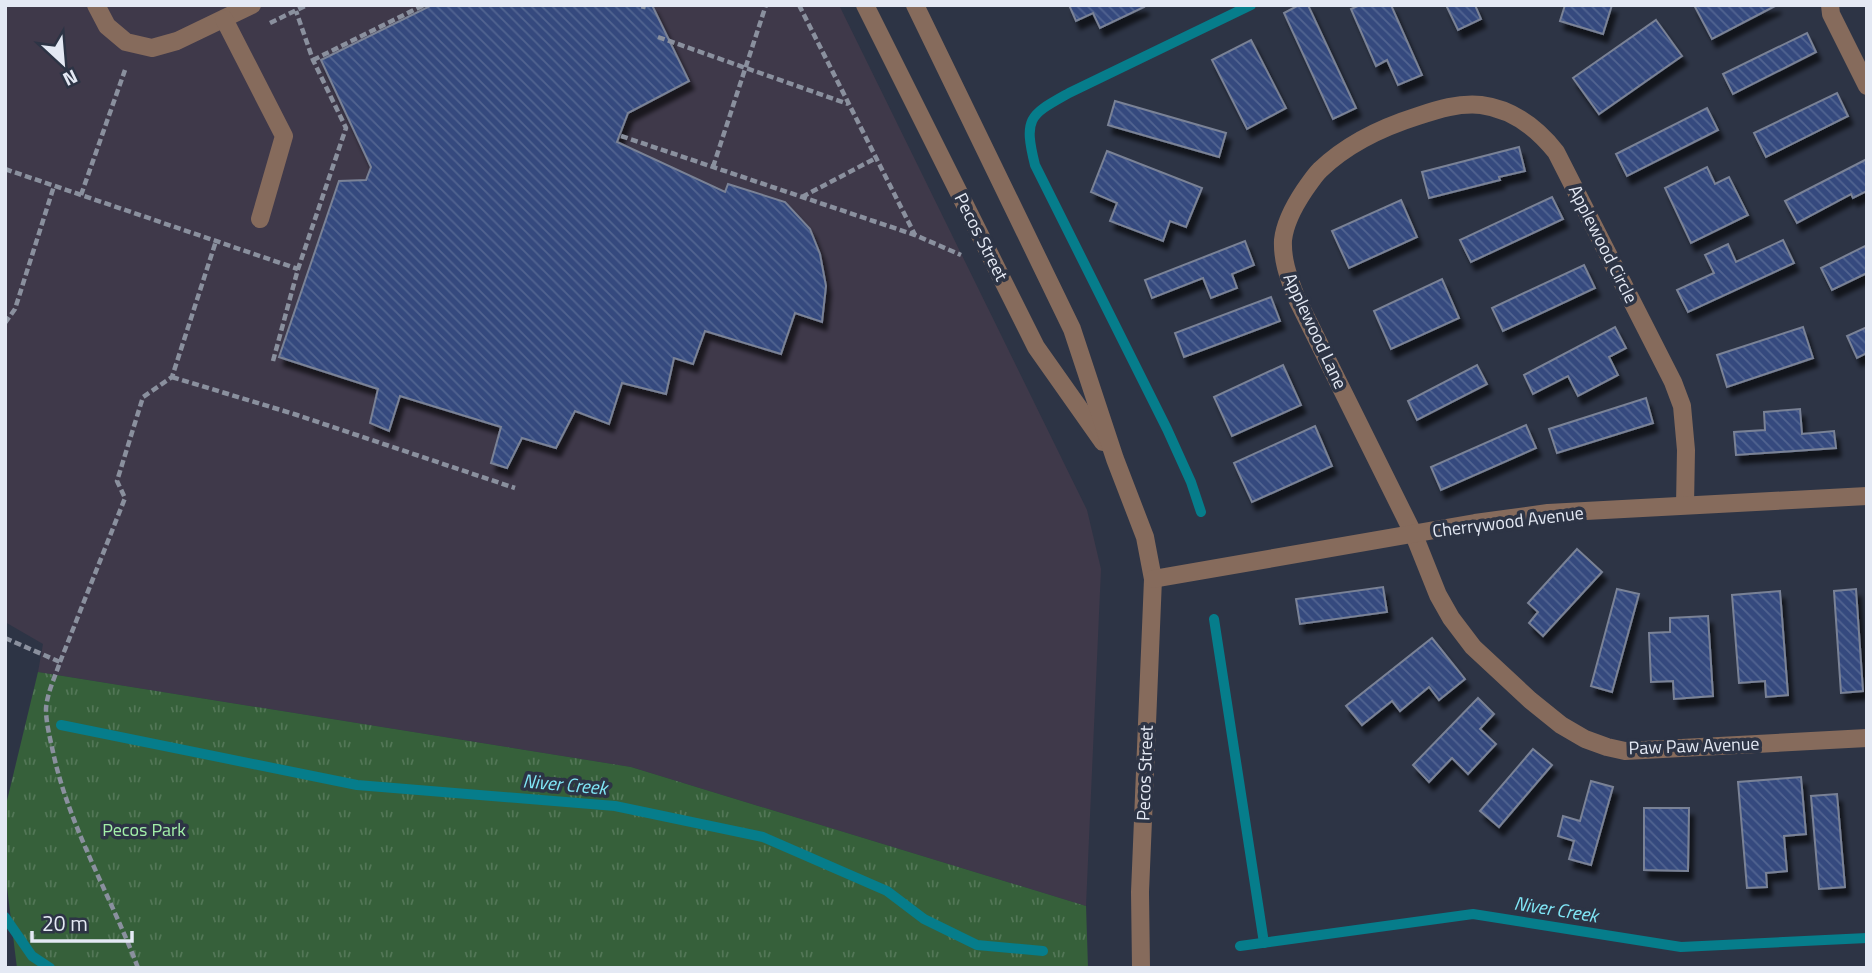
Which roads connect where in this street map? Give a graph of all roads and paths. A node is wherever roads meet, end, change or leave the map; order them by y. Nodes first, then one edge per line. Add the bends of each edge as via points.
1 (96, 5) edge
2 (252, 5) edge
3 (424, 5) edge
4 (766, 5) edge
5 (799, 5) edge
6 (865, 5) edge
7 (915, 5) edge
8 (1830, 5) edge
9 (296, 11) dead end
10 (224, 19) junction
11 (658, 37) dead end
12 (313, 60) junction
13 (745, 67) junction
14 (125, 70) dead end
15 (1867, 86) edge
16 (849, 104) junction
17 (1398, 123) joint
18 (621, 136) dead end
19 (876, 158) junction
20 (713, 167) junction
21 (5, 169) edge
22 (54, 186) junction
23 (81, 195) junction
24 (802, 197) junction
25 (260, 219) dead end
26 (915, 235) junction
27 (216, 241) junction
28 (963, 255) dead end
29 (298, 269) junction
30 (5, 323) edge
31 (273, 361) dead end
32 (172, 377) junction
33 (1115, 459) junction
34 (515, 488) dead end
35 (1867, 496) edge
36 (1685, 505) junction
37 (1414, 535) junction
38 (1153, 579) junction
39 (5, 638) edge
40 (60, 662) junction
41 (1867, 738) edge
42 (138, 968) edge
43 (1141, 968) edge

1 - 10 street via 107,26 126,41 152,48
2 - 10 street
3 - 12 path
4 - 13 path
5 - 16 path
6 - 33 street, Pecos Street via 1036,347
7 - 33 street, Pecos Street via 1072,329
8 - 15 street
9 - 12 path
10 - 25 street via 284,136
11 - 13 path
12 - 29 path via 346,128
13 - 16 path
13 - 20 path
14 - 23 path
16 - 19 path
17 - 36 street, Applewood Circle via 1461,104 1482,105 1501,109 1529,125 1556,152 1682,406
17 - 37 street, Applewood Lane via 1338,154 1318,172 1290,216 1283,253 1296,297
18 - 20 path
19 - 24 path
19 - 26 path
20 - 24 path
21 - 22 path
22 - 23 path
22 - 30 path via 15,309
23 - 27 path
24 - 26 path
26 - 28 path
27 - 29 path
27 - 32 path
29 - 31 path
32 - 34 path
32 - 40 path via 143,397 117,481 125,498
33 - 38 street, Pecos Street via 1145,537
35 - 36 street, Cherrywood Avenue
36 - 37 street, Cherrywood Avenue via 1548,513
37 - 38 street, Cherrywood Avenue
37 - 41 street, Paw Paw Avenue via 1438,595 1473,647 1561,725 1585,739 1625,751
38 - 43 street, Pecos Street
39 - 40 path
40 - 42 path via 46,708 57,770

